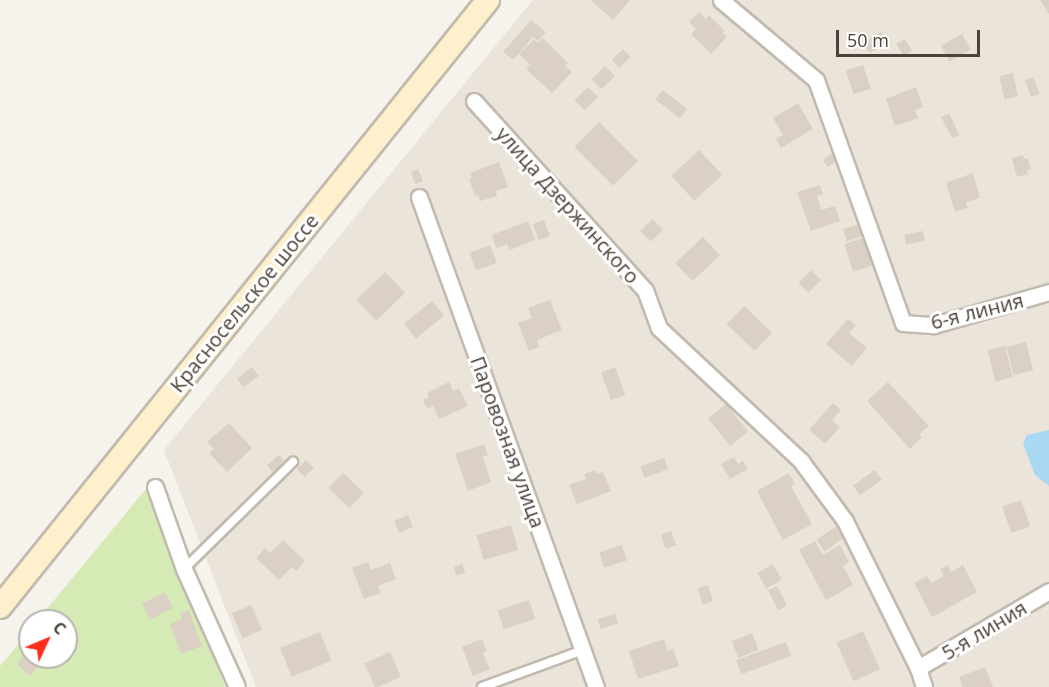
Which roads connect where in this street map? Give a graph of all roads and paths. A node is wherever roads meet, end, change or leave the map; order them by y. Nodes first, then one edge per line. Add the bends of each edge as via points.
1 (488, 0) edge
2 (721, 0) edge
3 (474, 101) dead end
4 (419, 197) dead end
5 (1049, 292) edge
6 (293, 462) dead end
7 (156, 487) dead end
8 (184, 569) junction
9 (1049, 591) edge
10 (0, 607) edge
11 (583, 650) junction
12 (918, 668) junction
13 (920, 686) edge
14 (237, 687) edge
15 (482, 687) edge
16 (596, 687) edge

1 - 10 main road, Красносельское шоссе
2 - 5 street, 6-я линия via 816,80 903,323 934,325
3 - 12 street, улица Дзержинского via 645,290 659,328 801,461 845,521
4 - 11 street, Паровозная улица
6 - 8 lane
7 - 8 street
8 - 14 street
9 - 12 street, 5-я линия
11 - 15 lane
11 - 16 street, Паровозная улица
12 - 13 street, улица Дзержинского

